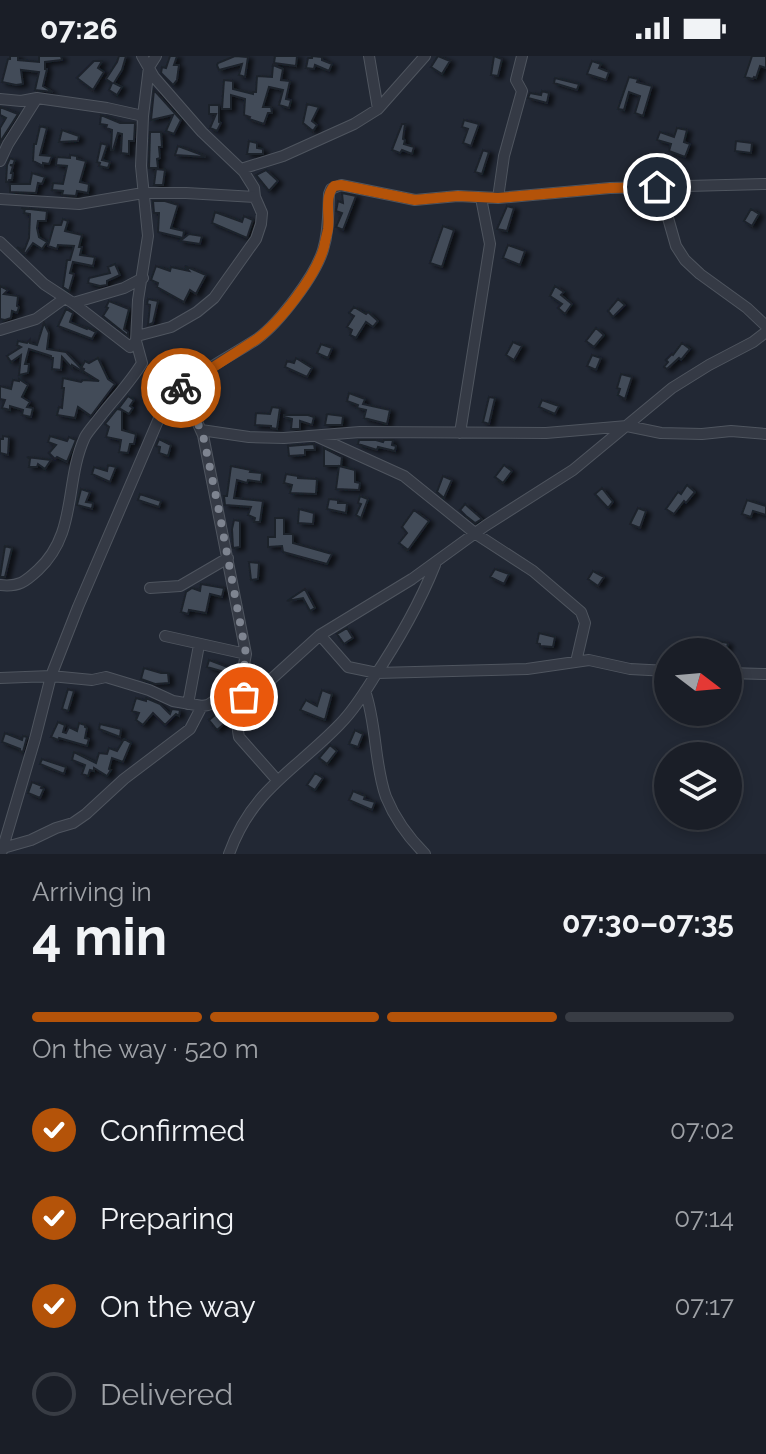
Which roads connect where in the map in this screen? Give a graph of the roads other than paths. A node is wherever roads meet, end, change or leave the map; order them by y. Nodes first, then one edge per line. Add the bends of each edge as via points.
1 (142, 56) edge
2 (156, 56) edge
3 (369, 56) edge
4 (425, 56) edge
5 (522, 56) edge
6 (149, 67) junction
7 (37, 98) junction
8 (0, 99) edge
9 (378, 109) junction
10 (143, 116) junction
11 (0, 161) edge
12 (241, 169) junction
13 (766, 184) edge
14 (657, 187) junction
15 (143, 193) junction
16 (255, 197) junction
17 (481, 198) junction
18 (498, 198) junction
19 (0, 199) edge
20 (0, 242) edge
21 (143, 278) junction
22 (69, 301) junction
23 (766, 329) edge
24 (0, 330) edge
25 (136, 338) junction
26 (180, 378) dead end
27 (627, 426) junction
28 (201, 430) junction
29 (460, 433) junction
30 (766, 434) edge
31 (315, 435) junction
32 (476, 534) junction
33 (228, 558) junction
34 (435, 563) junction
35 (0, 585) edge
36 (150, 588) dead end
37 (320, 635) junction
38 (165, 636) dead end
39 (199, 645) junction
40 (246, 654) junction
41 (576, 662) junction
42 (654, 670) edge
43 (377, 673) junction
44 (742, 673) edge
45 (766, 674) edge
46 (51, 676) junction
47 (0, 678) edge
48 (365, 691) junction
49 (240, 696) junction
50 (188, 704) junction
51 (202, 706) junction
52 (277, 780) junction
53 (2, 851) edge
54 (229, 854) edge
55 (425, 854) edge

1 - 6 street
2 - 6 street
3 - 9 street
4 - 9 street
5 - 18 street via 516,80 522,91
6 - 10 street
6 - 12 street via 202,132
7 - 8 street
7 - 10 street
7 - 11 street
9 - 12 street via 307,146
10 - 15 street
12 - 16 street
13 - 14 street
14 - 18 street
14 - 23 street via 685,260
15 - 16 street
15 - 19 street via 79,204
15 - 21 street via 148,236
16 - 25 street via 262,213 258,235 214,298 171,327
17 - 18 street
17 - 28 street via 415,200 341,185 331,189 322,253 304,286 268,331 179,390
17 - 29 street via 490,244
20 - 22 street
21 - 22 street
21 - 25 street
22 - 24 street
22 - 25 street via 130,347
23 - 27 street via 753,342 672,388
25 - 35 street via 142,363 87,434 60,541 24,582
26 - 46 street
27 - 29 street
27 - 30 street via 661,433
27 - 32 street via 573,470
28 - 31 street via 249,437
28 - 33 street
29 - 31 street
31 - 32 street via 404,476
32 - 34 street
32 - 41 street via 533,571 581,612 585,623
33 - 36 street via 180,586
33 - 40 street
34 - 37 street
34 - 43 street
37 - 43 street via 348,667
37 - 49 street via 261,690
38 - 39 street
39 - 40 street
39 - 50 street
40 - 49 street
41 - 42 street
41 - 43 street via 527,669
43 - 48 street
44 - 45 street
46 - 47 street
46 - 50 street via 106,677
46 - 53 street
48 - 52 street via 340,725
48 - 55 street via 385,794
49 - 51 street via 223,695
49 - 52 street via 241,742
50 - 51 street
51 - 53 street via 190,729 86,814
52 - 54 street via 235,834

